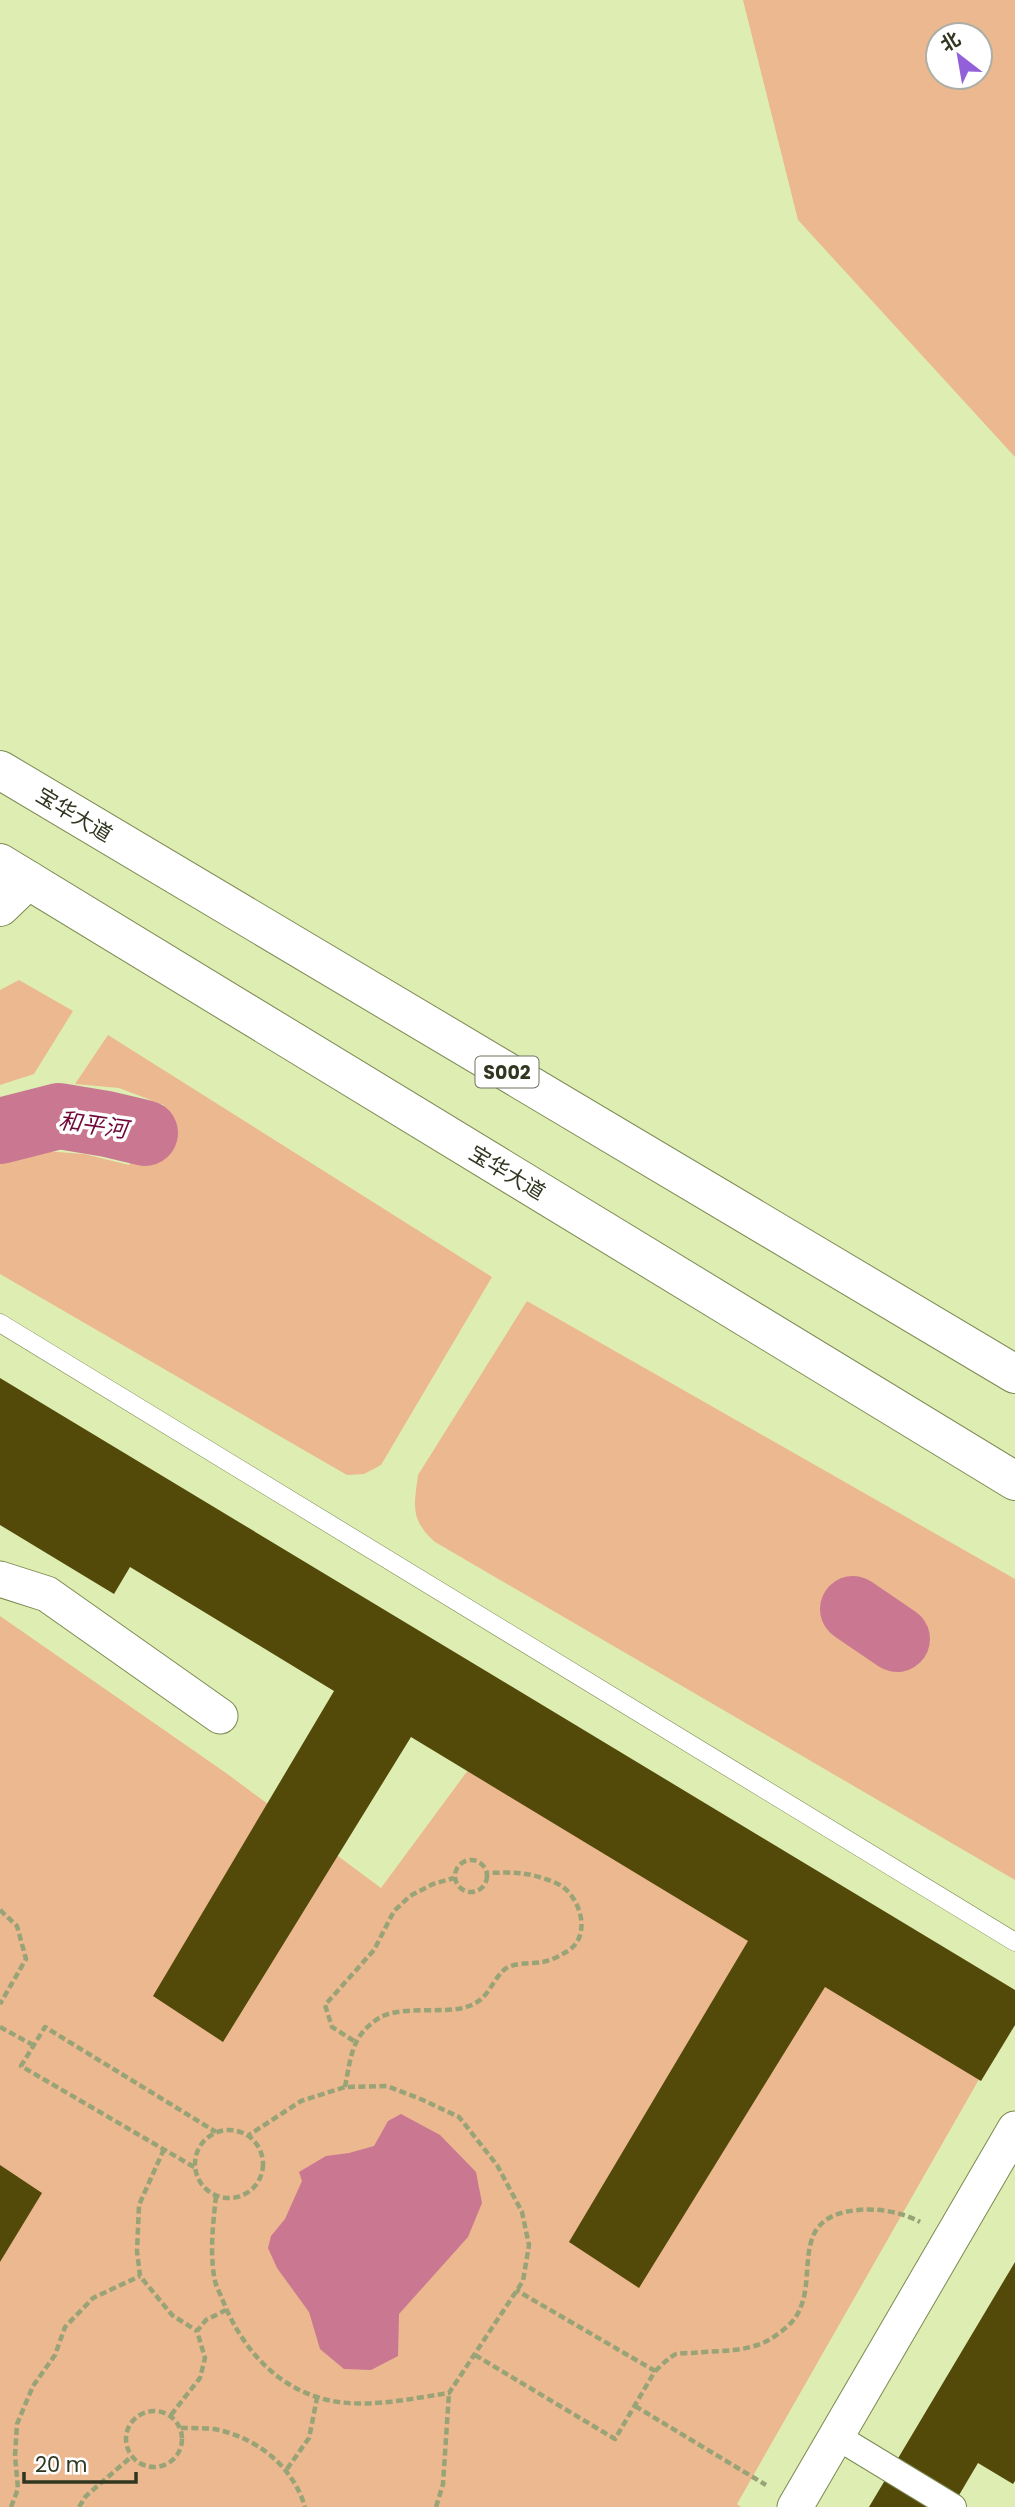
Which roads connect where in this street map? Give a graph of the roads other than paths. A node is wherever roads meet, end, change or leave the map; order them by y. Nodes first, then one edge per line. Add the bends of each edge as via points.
1 (0, 770) edge
2 (14, 872) edge
3 (0, 907) edge
4 (0, 1323) edge
5 (1015, 1374) edge
6 (1015, 1481) edge
7 (0, 1579) edge
8 (220, 1716) dead end
9 (1015, 1942) edge
10 (1015, 2129) edge
11 (836, 2436) junction
12 (796, 2505) edge
13 (953, 2507) edge

1 - 5 main road, 宝华大道 / S002
2 - 3 main road
2 - 6 main road, 宝华大道
4 - 9 lane
7 - 8 street via 47,1594
10 - 11 street
11 - 12 street
11 - 13 street

